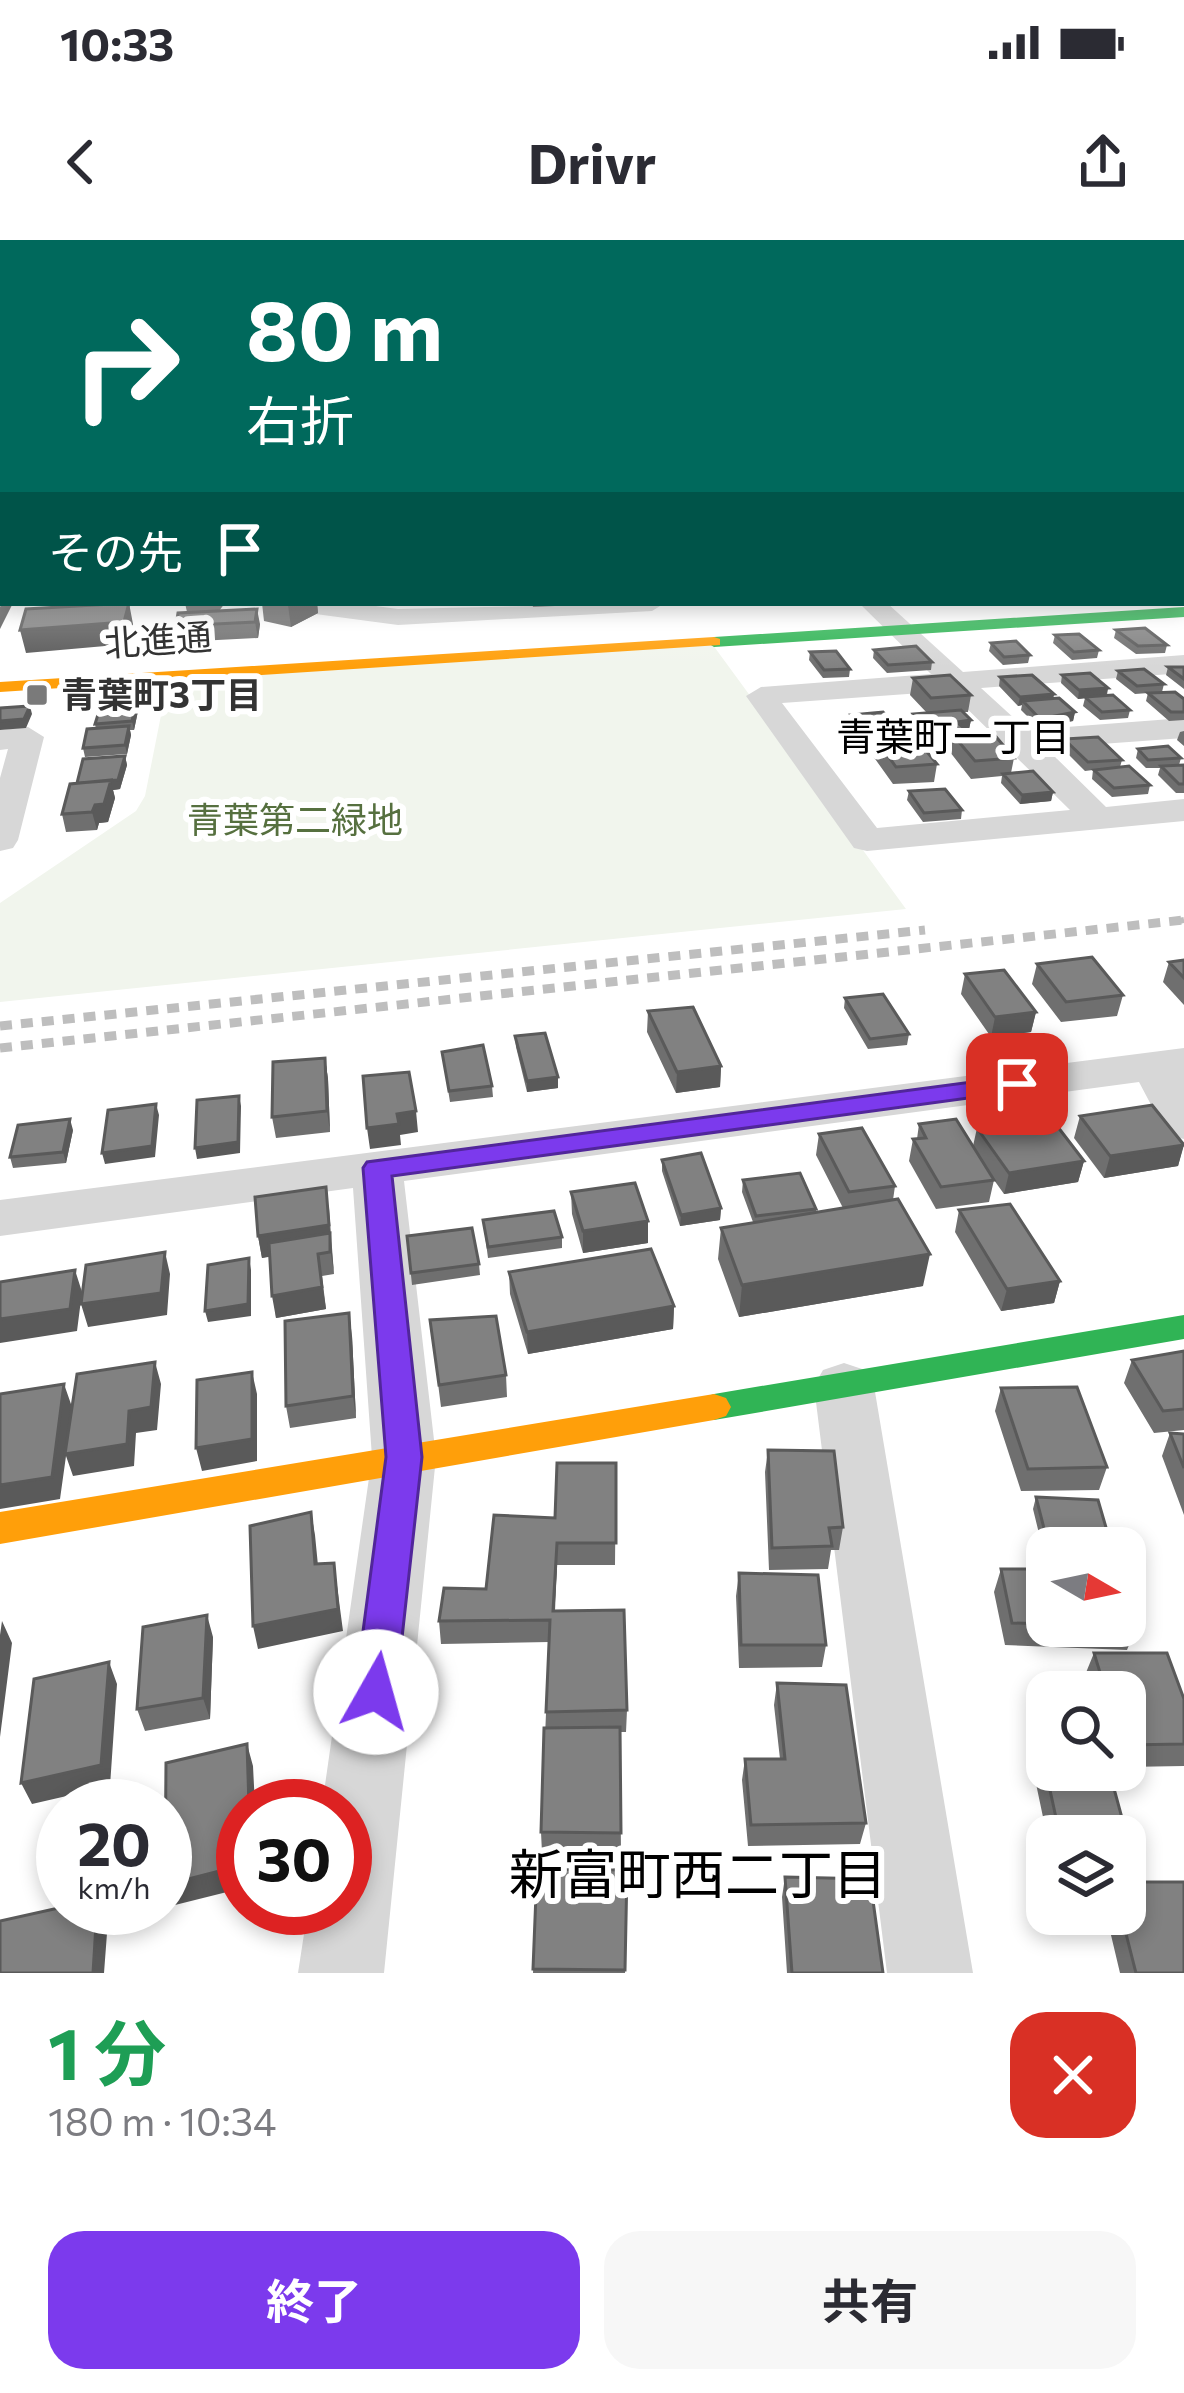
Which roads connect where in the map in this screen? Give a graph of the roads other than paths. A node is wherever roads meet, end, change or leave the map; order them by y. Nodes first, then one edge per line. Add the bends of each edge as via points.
1 (314, 606) edge
2 (556, 606) edge
3 (1057, 606) edge
4 (460, 609) edge
5 (1184, 612) edge
6 (885, 616) edge
7 (1184, 664) edge
8 (0, 672) edge
9 (950, 680) junction
10 (0, 687) edge
11 (1184, 728) edge
12 (0, 740) edge
13 (1023, 740) junction
14 (1184, 810) edge
15 (1097, 818) junction
16 (0, 840) edge
17 (1169, 1064) edge
18 (1184, 1124) edge
19 (377, 1168) junction
20 (0, 1218) edge
21 (1184, 1327) edge
22 (844, 1386) junction
23 (404, 1457) junction
24 (0, 1528) edge
25 (341, 1973) edge
26 (931, 1973) edge

1 - 4 street via 383,616
2 - 4 street
3 - 6 street, 北進通
5 - 6 street, 北進通
6 - 8 street, 北進通
6 - 9 street
6 - 10 street, 北進通
7 - 9 street
9 - 13 street
9 - 15 street via 761,696 867,840
11 - 13 street
12 - 16 street via 28,737
13 - 15 street
14 - 15 street
17 - 18 street
17 - 19 street
19 - 20 street
19 - 23 street
21 - 22 street
22 - 23 street
22 - 26 street
23 - 24 street
23 - 25 street

